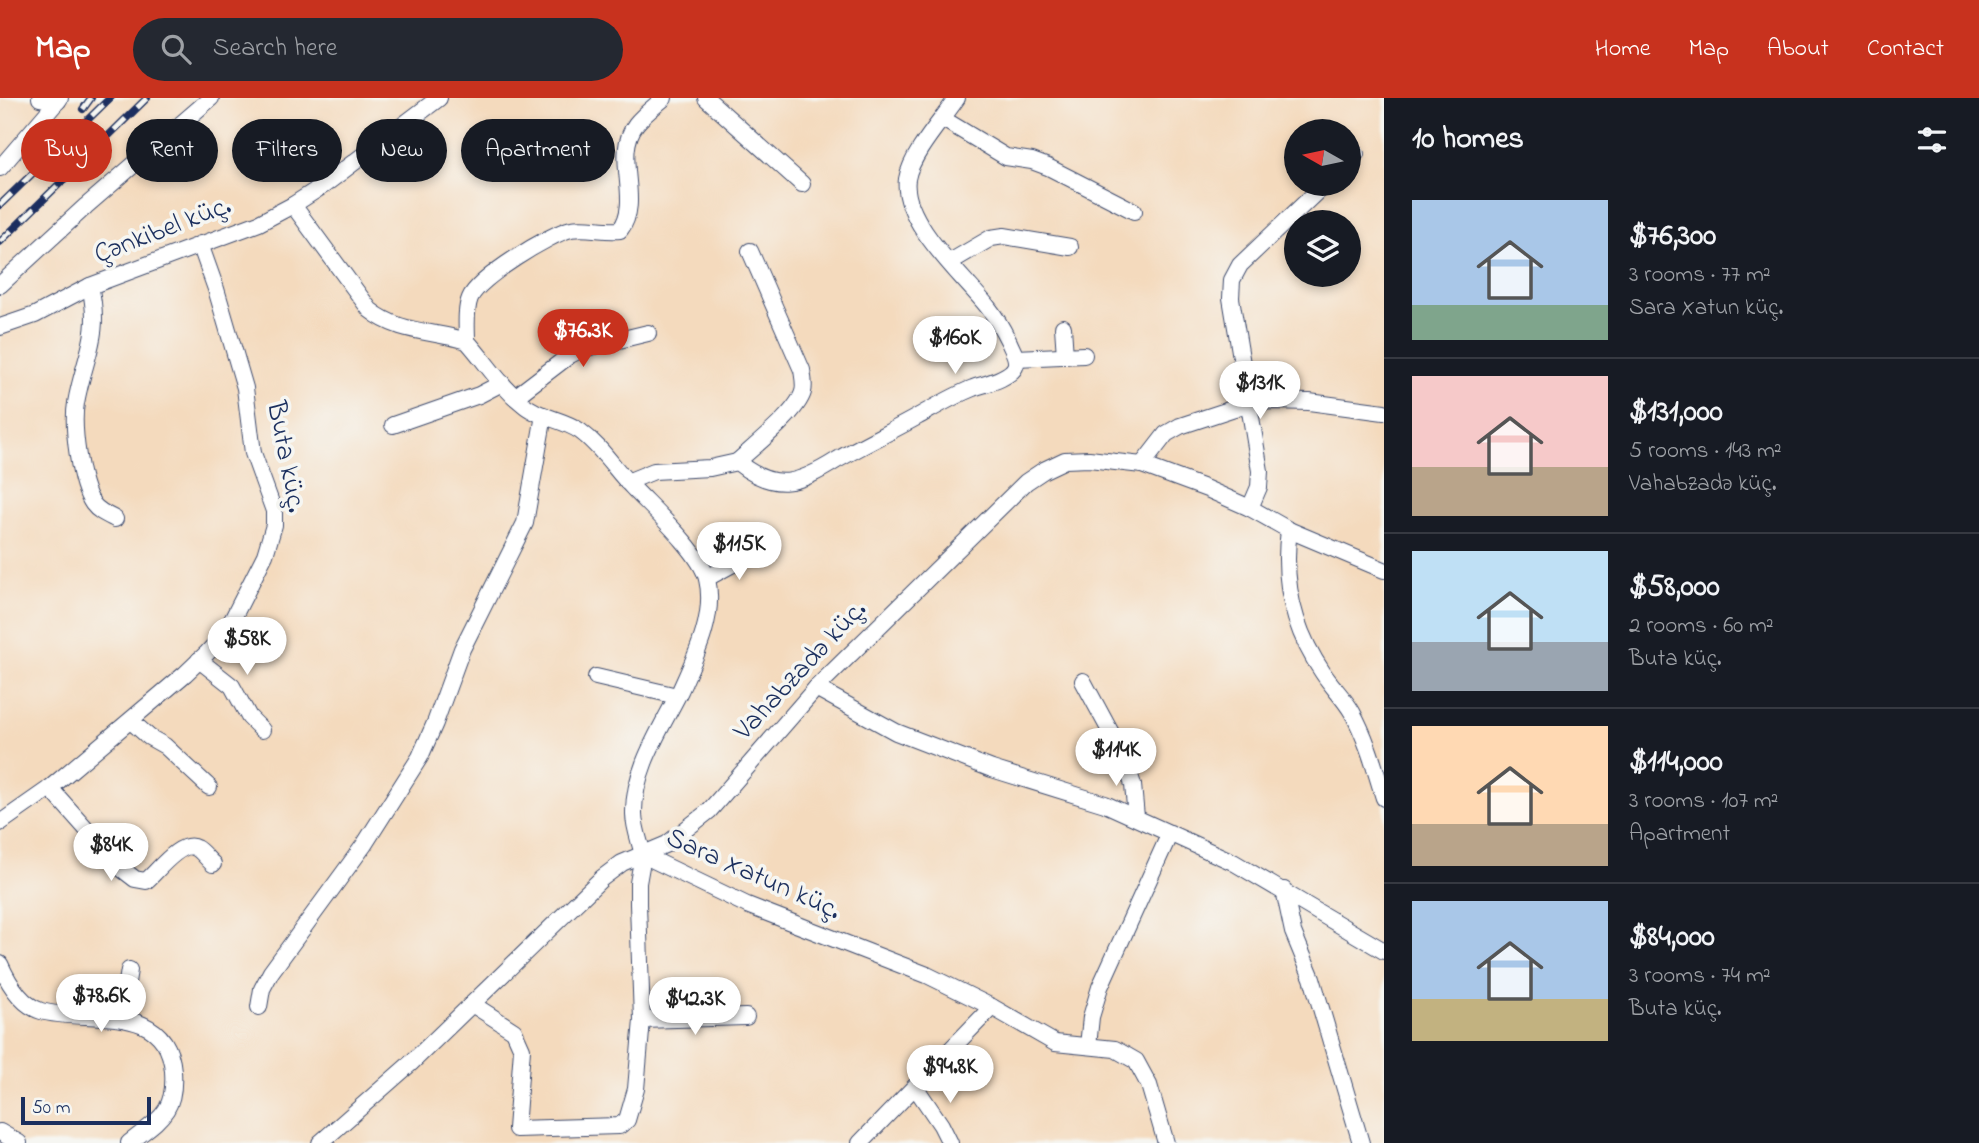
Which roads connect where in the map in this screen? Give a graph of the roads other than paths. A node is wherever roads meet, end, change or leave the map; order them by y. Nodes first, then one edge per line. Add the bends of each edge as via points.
1 (40, 98) edge
2 (211, 98) edge
3 (439, 98) edge
4 (664, 98) edge
5 (957, 98) edge
6 (59, 99) edge
7 (715, 100) edge
8 (943, 119) junction
9 (0, 168) edge
10 (802, 184) dead end
11 (1312, 196) edge
12 (293, 205) junction
13 (1134, 211) dead end
14 (200, 244) junction
15 (1070, 247) dead end
16 (750, 251) dead end
17 (950, 262) junction
18 (0, 285) edge
19 (90, 286) junction
20 (0, 327) edge
21 (1063, 327) dead end
22 (648, 333) dead end
23 (467, 341) junction
24 (1084, 355) dead end
25 (1065, 356) junction
26 (1016, 358) junction
27 (502, 383) junction
28 (515, 397) junction
29 (1250, 403) junction
30 (1384, 412) edge
31 (544, 415) junction
32 (393, 425) dead end
33 (737, 462) junction
34 (1142, 465) junction
35 (627, 482) junction
36 (1251, 508) junction
37 (115, 519) dead end
38 (1289, 530) junction
39 (753, 553) dead end
40 (1384, 570) edge
41 (707, 578) junction
42 (199, 660) junction
43 (596, 677) dead end
44 (1083, 681) dead end
45 (816, 688) junction
46 (677, 696) junction
47 (131, 721) junction
48 (262, 730) dead end
49 (209, 787) dead end
50 (50, 788) junction
51 (1384, 798) edge
52 (1136, 817) junction
53 (0, 823) edge
54 (1170, 833) junction
55 (643, 855) junction
56 (213, 864) dead end
57 (1284, 890) junction
58 (1384, 951) edge
59 (1, 968) edge
60 (129, 970) dead end
61 (472, 1004) junction
62 (259, 1007) dead end
63 (992, 1007) junction
64 (746, 1017) dead end
65 (121, 1018) junction
66 (642, 1020) junction
67 (1088, 1046) junction
68 (915, 1088) junction
69 (0, 1132) edge
70 (515, 1136) edge
71 (19, 1143) edge
72 (129, 1143) edge
73 (320, 1143) edge
74 (860, 1143) edge
75 (950, 1143) edge
76 (1166, 1143) edge
77 (1361, 1143) edge

1 - 6 street
2 - 18 street
3 - 12 street, Çənkibel küç.
4 - 23 street via 635,125 627,141 629,209 620,230 572,229 490,276 469,300
5 - 8 street
6 - 9 street
7 - 10 street
8 - 13 street via 1006,157 1048,167
8 - 17 street via 907,179 915,214
11 - 29 street via 1240,265 1232,280 1231,298
12 - 14 street, Çənkibel küç.
12 - 23 street via 370,310 384,322
14 - 19 street, Çənkibel küç.
14 - 42 street, Buta küç. via 245,388 253,453 274,511 274,525 239,610 225,634
15 - 17 street via 1004,236 991,238
16 - 33 street via 802,370 804,389 800,401
17 - 26 street via 989,308
19 - 20 street, Çənkibel küç. via 35,315
19 - 37 street via 96,319 75,407 76,433 88,497
21 - 25 street
22 - 28 street via 582,349
23 - 27 street
24 - 25 street
25 - 26 street
26 - 33 street via 1015,368 1008,374 967,390 809,478 768,481
27 - 28 street
27 - 32 street
28 - 31 street
29 - 30 street via 1309,402
29 - 34 street via 1166,434
29 - 36 street via 1260,471
31 - 35 street via 590,439
31 - 62 street via 525,523 462,649 420,757 365,845 271,972
33 - 35 street via 654,471
34 - 36 street, Vahabzadə küç.
34 - 45 street, Vahabzadə küç. via 1065,460 1026,482
35 - 41 street via 667,523
36 - 38 street, Vahabzadə küç.
38 - 40 street, Vahabzadə küç.
38 - 51 street via 1287,585 1305,641 1367,742
39 - 41 street
41 - 46 street, Sara Xatun küç. via 709,605 703,632
42 - 47 street, Buta küç.
42 - 48 street via 232,686
43 - 46 street
44 - 52 street via 1124,758
45 - 52 street via 896,732
45 - 55 street, Vahabzadə küç. via 709,811 667,844
46 - 55 street, Sara Xatun küç. via 645,762 635,795 634,817
47 - 49 street
47 - 50 street, Buta küç.
50 - 53 street, Buta küç.
50 - 56 street via 135,879 146,881 187,845
52 - 54 street
54 - 57 street
54 - 67 street via 1100,986
55 - 61 street, Vahabzadə küç. via 602,878
55 - 63 street, Sara Xatun küç. via 747,905 927,975
55 - 66 street via 638,883
57 - 58 street
57 - 77 street via 1285,907 1312,978
59 - 65 street via 15,992 41,1011
60 - 65 street
61 - 70 street via 514,1031 522,1049
61 - 73 street, Vahabzadə küç.
63 - 67 street, Sara Xatun küç. via 1055,1043
63 - 68 street
64 - 66 street
65 - 72 street via 159,1036 172,1065 174,1084 171,1103 162,1117
66 - 70 street via 636,1090 627,1120 618,1126
67 - 76 street, Sara Xatun küç. via 1115,1049 1136,1061 1149,1085
68 - 74 street
68 - 75 street
69 - 71 street

